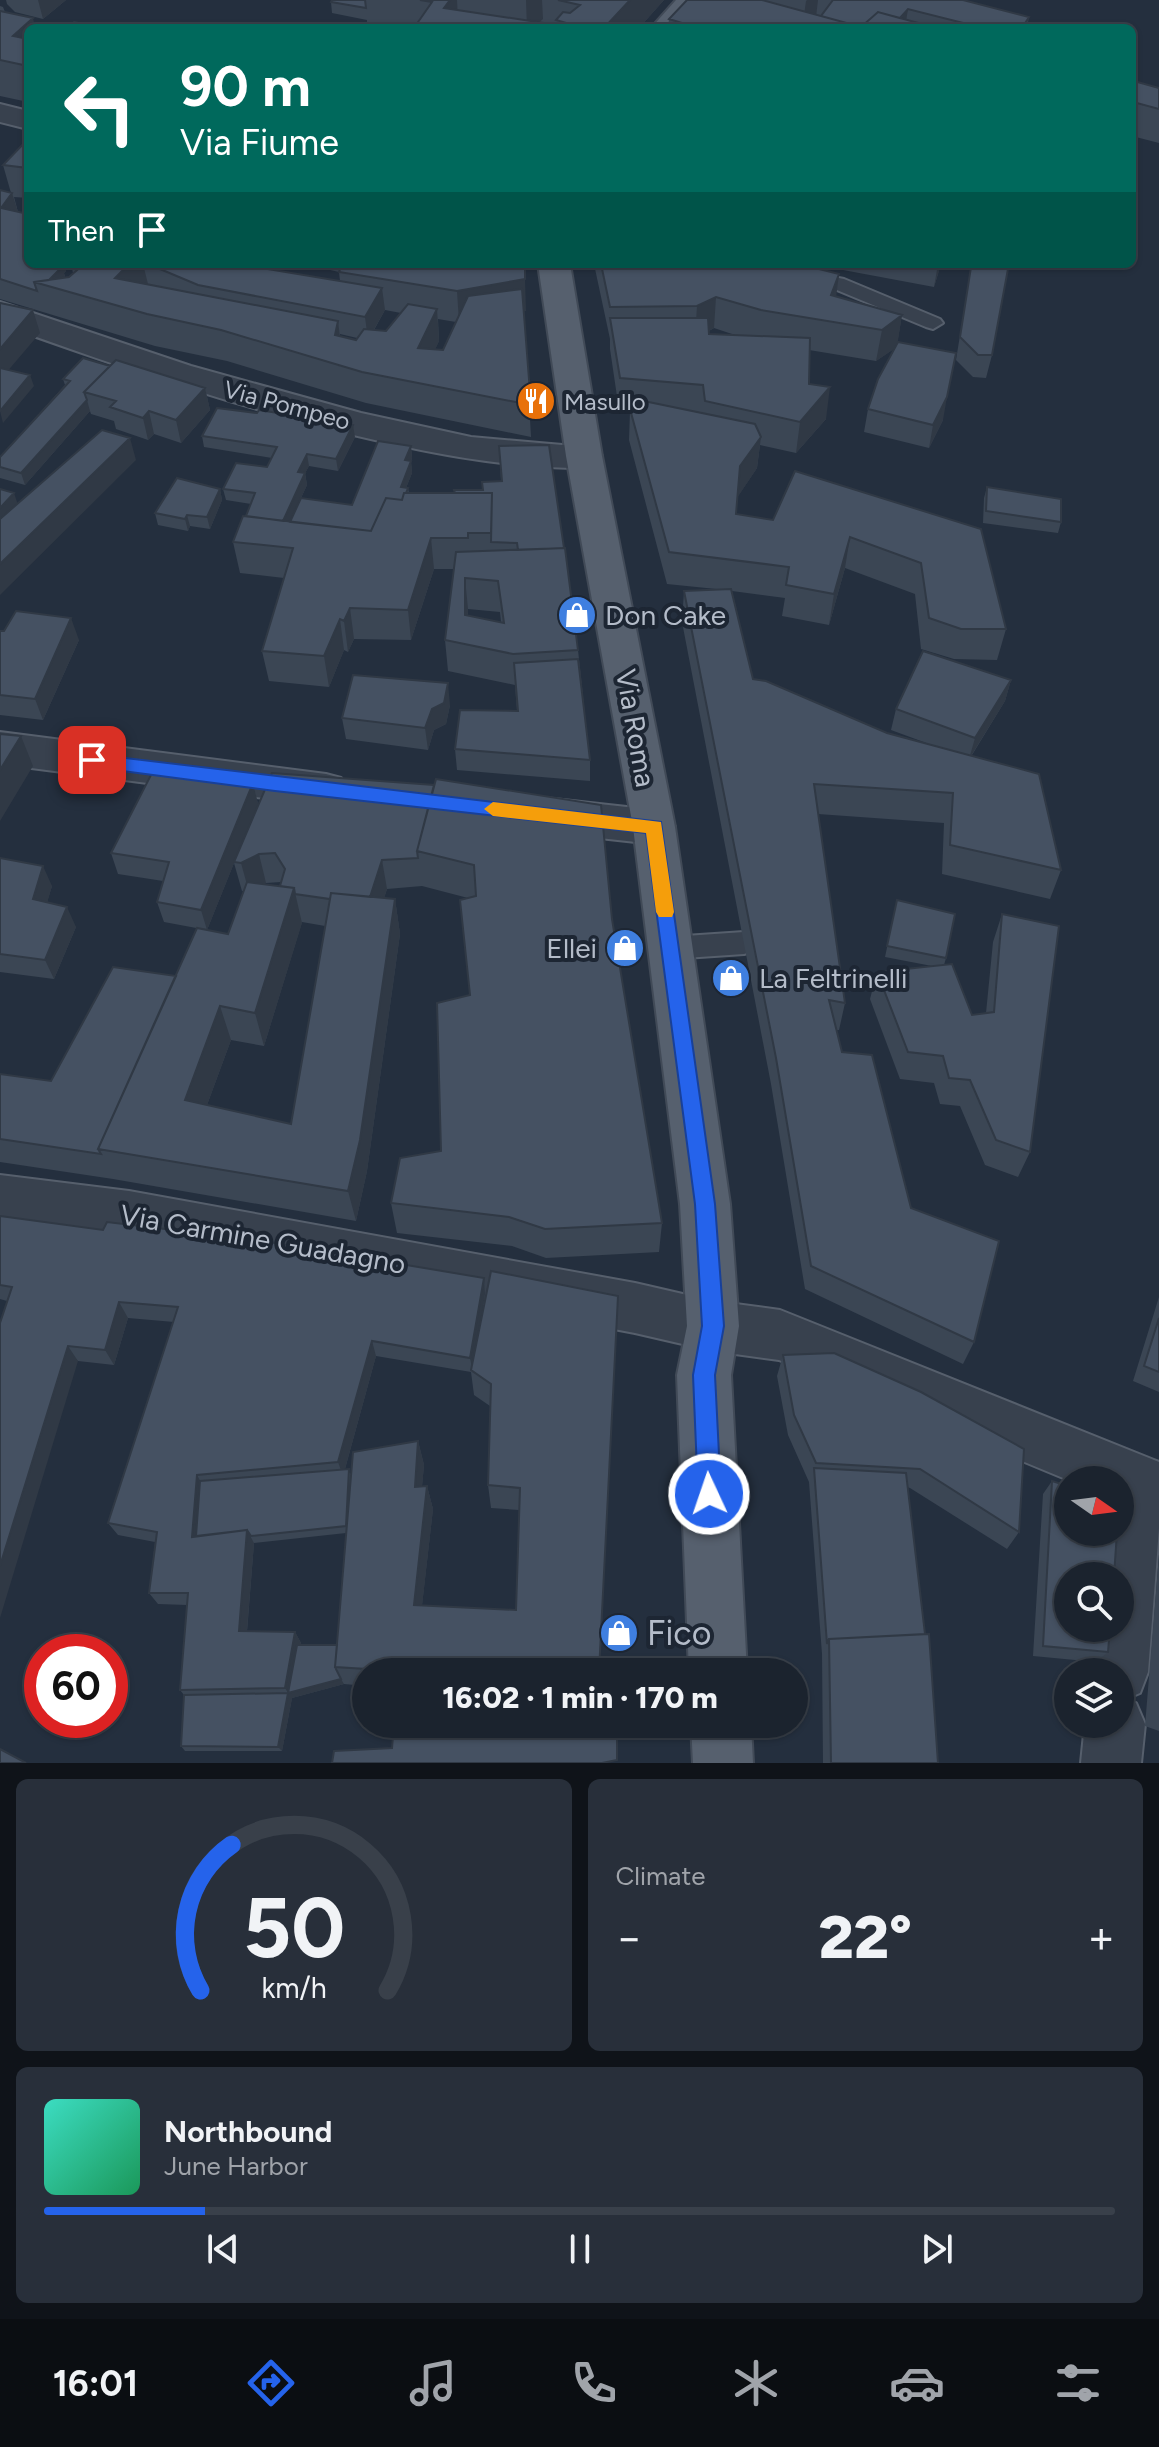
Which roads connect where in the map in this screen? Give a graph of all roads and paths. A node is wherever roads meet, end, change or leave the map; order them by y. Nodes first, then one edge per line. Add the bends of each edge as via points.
1 (691, 0) edge
2 (669, 24) edge
3 (0, 113) edge
4 (24, 119) edge
5 (555, 268) edge
6 (756, 268) edge
7 (0, 312) edge
8 (933, 323) dead end
9 (584, 456) junction
10 (0, 748) edge
11 (367, 795) edge
12 (506, 810) edge
13 (654, 827) junction
14 (744, 943) edge
15 (670, 948) junction
16 (0, 1198) edge
17 (713, 1326) junction
18 (1147, 1485) edge
19 (717, 1658) edge
20 (1121, 1658) edge
21 (722, 1738) edge
22 (1114, 1738) edge
23 (723, 1763) edge
24 (1111, 1763) edge

1 - 2 main road
3 - 4 street
5 - 9 main road, Via Roma
6 - 8 lane via 837,283
7 - 9 street, Via Pompeo via 269,403 463,449
9 - 13 main road, Via Roma
10 - 11 street
12 - 13 street
13 - 15 main road, Via Roma
14 - 15 lane
15 - 17 main road, Via Roma via 705,1204
16 - 17 street, Via Carmine Guadagno via 129,1214
17 - 18 street, Via Carmine Guadagno via 780,1335
17 - 19 main road, Via Roma via 704,1375
18 - 20 street
21 - 23 main road
22 - 24 street

